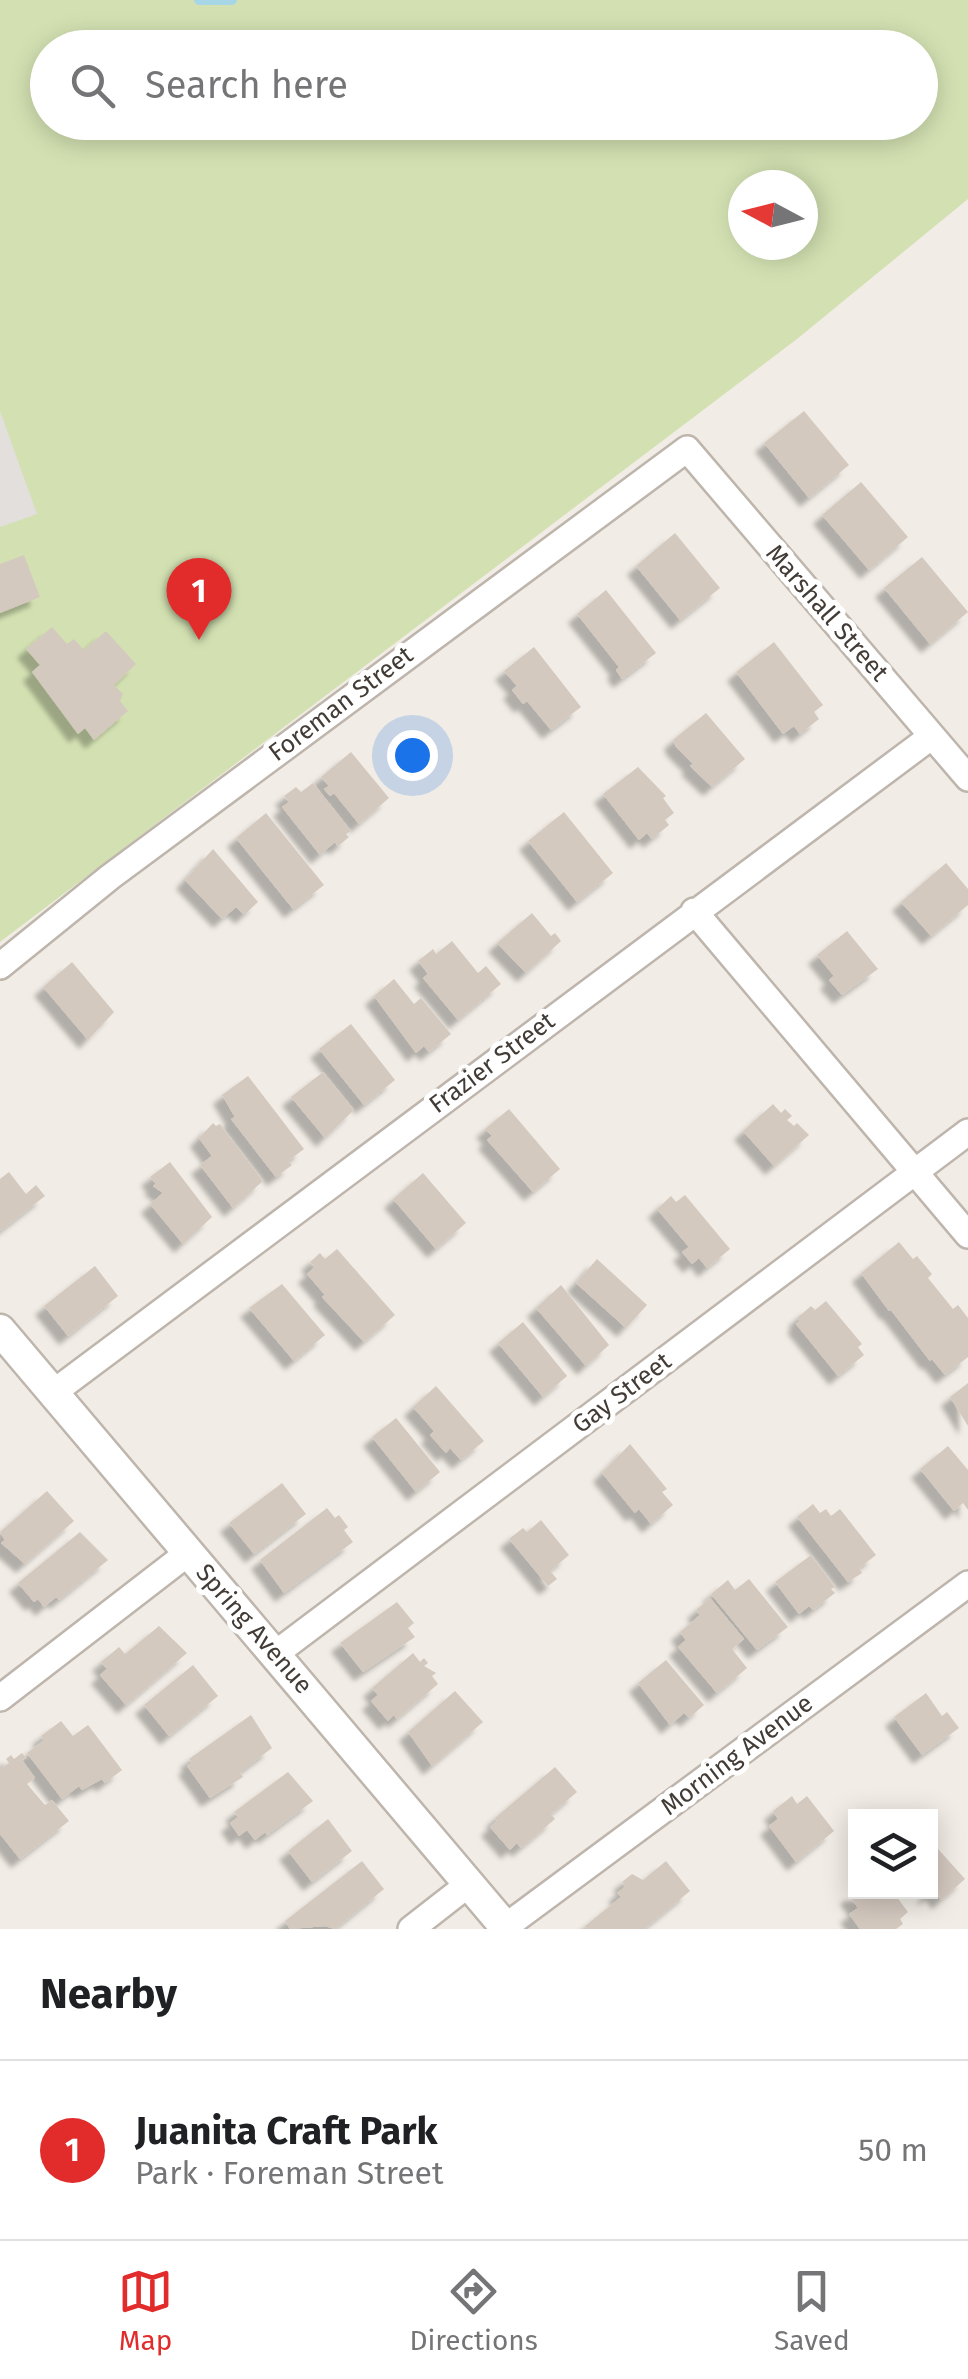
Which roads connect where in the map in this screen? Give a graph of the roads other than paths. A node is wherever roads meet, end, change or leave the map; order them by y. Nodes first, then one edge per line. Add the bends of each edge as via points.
1 (686, 449) joint
2 (932, 736) junction
3 (968, 778) edge
4 (694, 911) junction
5 (0, 966) edge
6 (968, 1132) edge
7 (916, 1172) junction
8 (968, 1235) edge
9 (1, 1334) edge
10 (54, 1392) junction
11 (188, 1553) junction
12 (968, 1584) edge
13 (276, 1654) junction
14 (0, 1698) edge
15 (470, 1883) junction
16 (506, 1928) edge
17 (411, 1929) edge

1 - 2 street, Marshall Street
1 - 5 street, Foreman Street
2 - 3 street, Marshall Street
2 - 4 street, Frazier Street
4 - 7 street
4 - 10 street, Frazier Street
6 - 7 street, Gay Street
7 - 8 street
7 - 13 street, Gay Street
9 - 10 street, Spring Avenue
10 - 11 street, Spring Avenue
11 - 13 street, Spring Avenue
11 - 14 street
12 - 16 street, Morning Avenue
13 - 15 street, Spring Avenue
15 - 16 street, Spring Avenue
15 - 17 street

